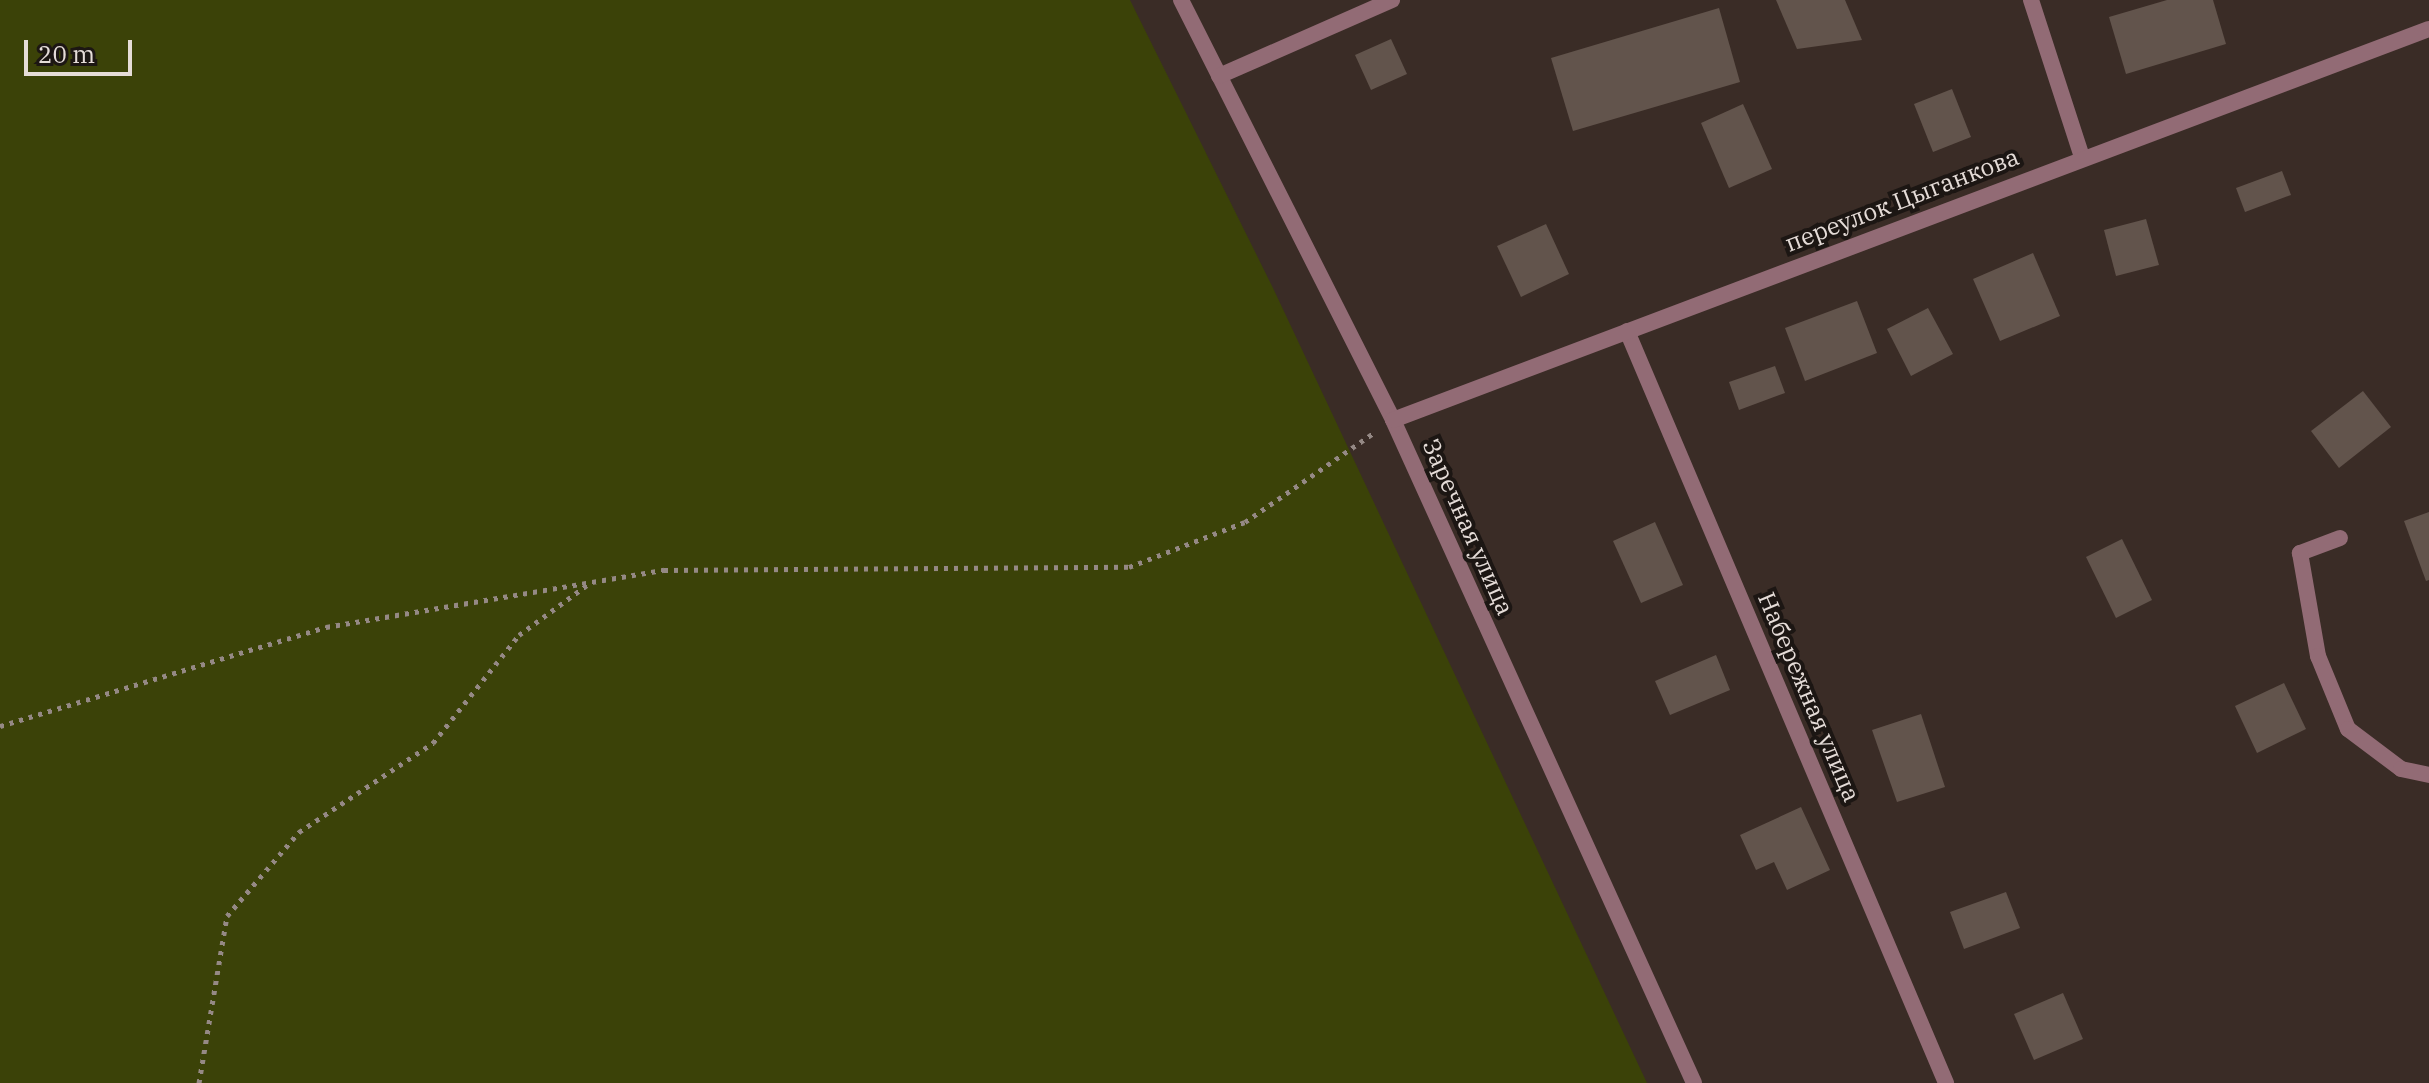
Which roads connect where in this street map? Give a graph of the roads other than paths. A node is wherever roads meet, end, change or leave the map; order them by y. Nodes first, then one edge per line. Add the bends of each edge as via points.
1 (1181, 0) edge
2 (1392, 0) edge
3 (2031, 0) edge
4 (2429, 29) edge
5 (1219, 76) junction
6 (2082, 157) junction
7 (1627, 331) junction
8 (1393, 420) junction
9 (2340, 538) dead end
10 (2429, 775) edge
11 (1694, 1083) edge
12 (1946, 1083) edge

1 - 5 street, Заречная улица
2 - 5 street
3 - 6 street
4 - 6 street, переулок Цыганкова
5 - 8 street, Заречная улица
6 - 7 street, переулок Цыганкова
7 - 8 street, переулок Цыганкова
7 - 12 street, Набережная улица
8 - 11 street, Заречная улица
9 - 10 street via 2300,553 2318,656 2348,729 2401,769

